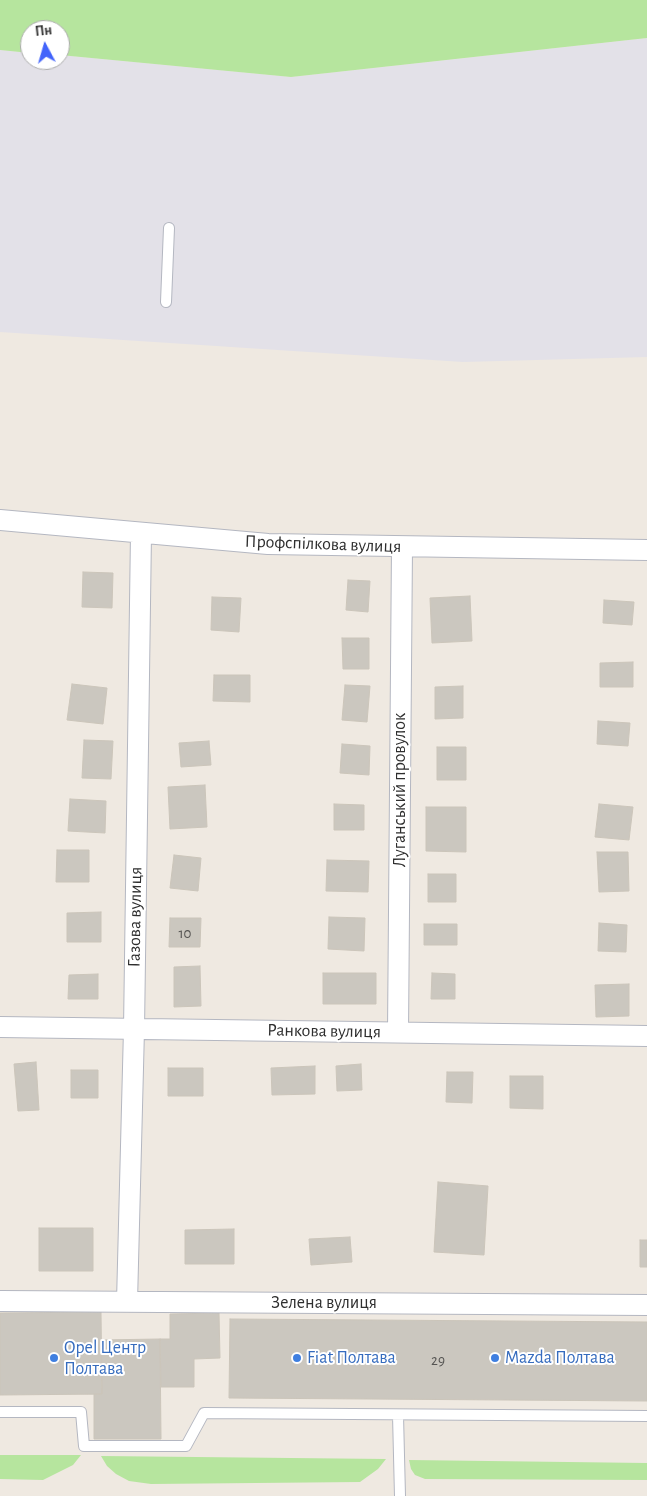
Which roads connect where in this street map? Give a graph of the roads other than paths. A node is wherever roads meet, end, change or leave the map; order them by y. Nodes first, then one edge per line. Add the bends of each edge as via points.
1 (169, 228) dead end
2 (166, 302) dead end
3 (0, 520) edge
4 (141, 533) junction
5 (402, 547) junction
6 (647, 550) edge
7 (0, 1027) edge
8 (134, 1029) junction
9 (398, 1032) junction
10 (647, 1036) edge
11 (0, 1301) edge
12 (127, 1302) junction
13 (647, 1305) edge
14 (0, 1412) edge
15 (398, 1414) junction
16 (647, 1416) edge
17 (400, 1496) edge

1 - 2 lane
3 - 4 street, Профспілкова вулиця
4 - 5 street, Профспілкова вулиця via 268,544
4 - 8 street, Газова вулиця
5 - 6 street, Профспілкова вулиця
5 - 9 street, Луганський провулок
7 - 8 street, Ранкова вулиця
8 - 9 street, Ранкова вулиця
8 - 12 street, Газова вулиця
9 - 10 street, Ранкова вулиця
11 - 12 street, Зелена вулиця
12 - 13 street, Зелена вулиця
14 - 15 lane via 81,1412 84,1446 186,1446 204,1413
15 - 16 lane
15 - 17 lane

